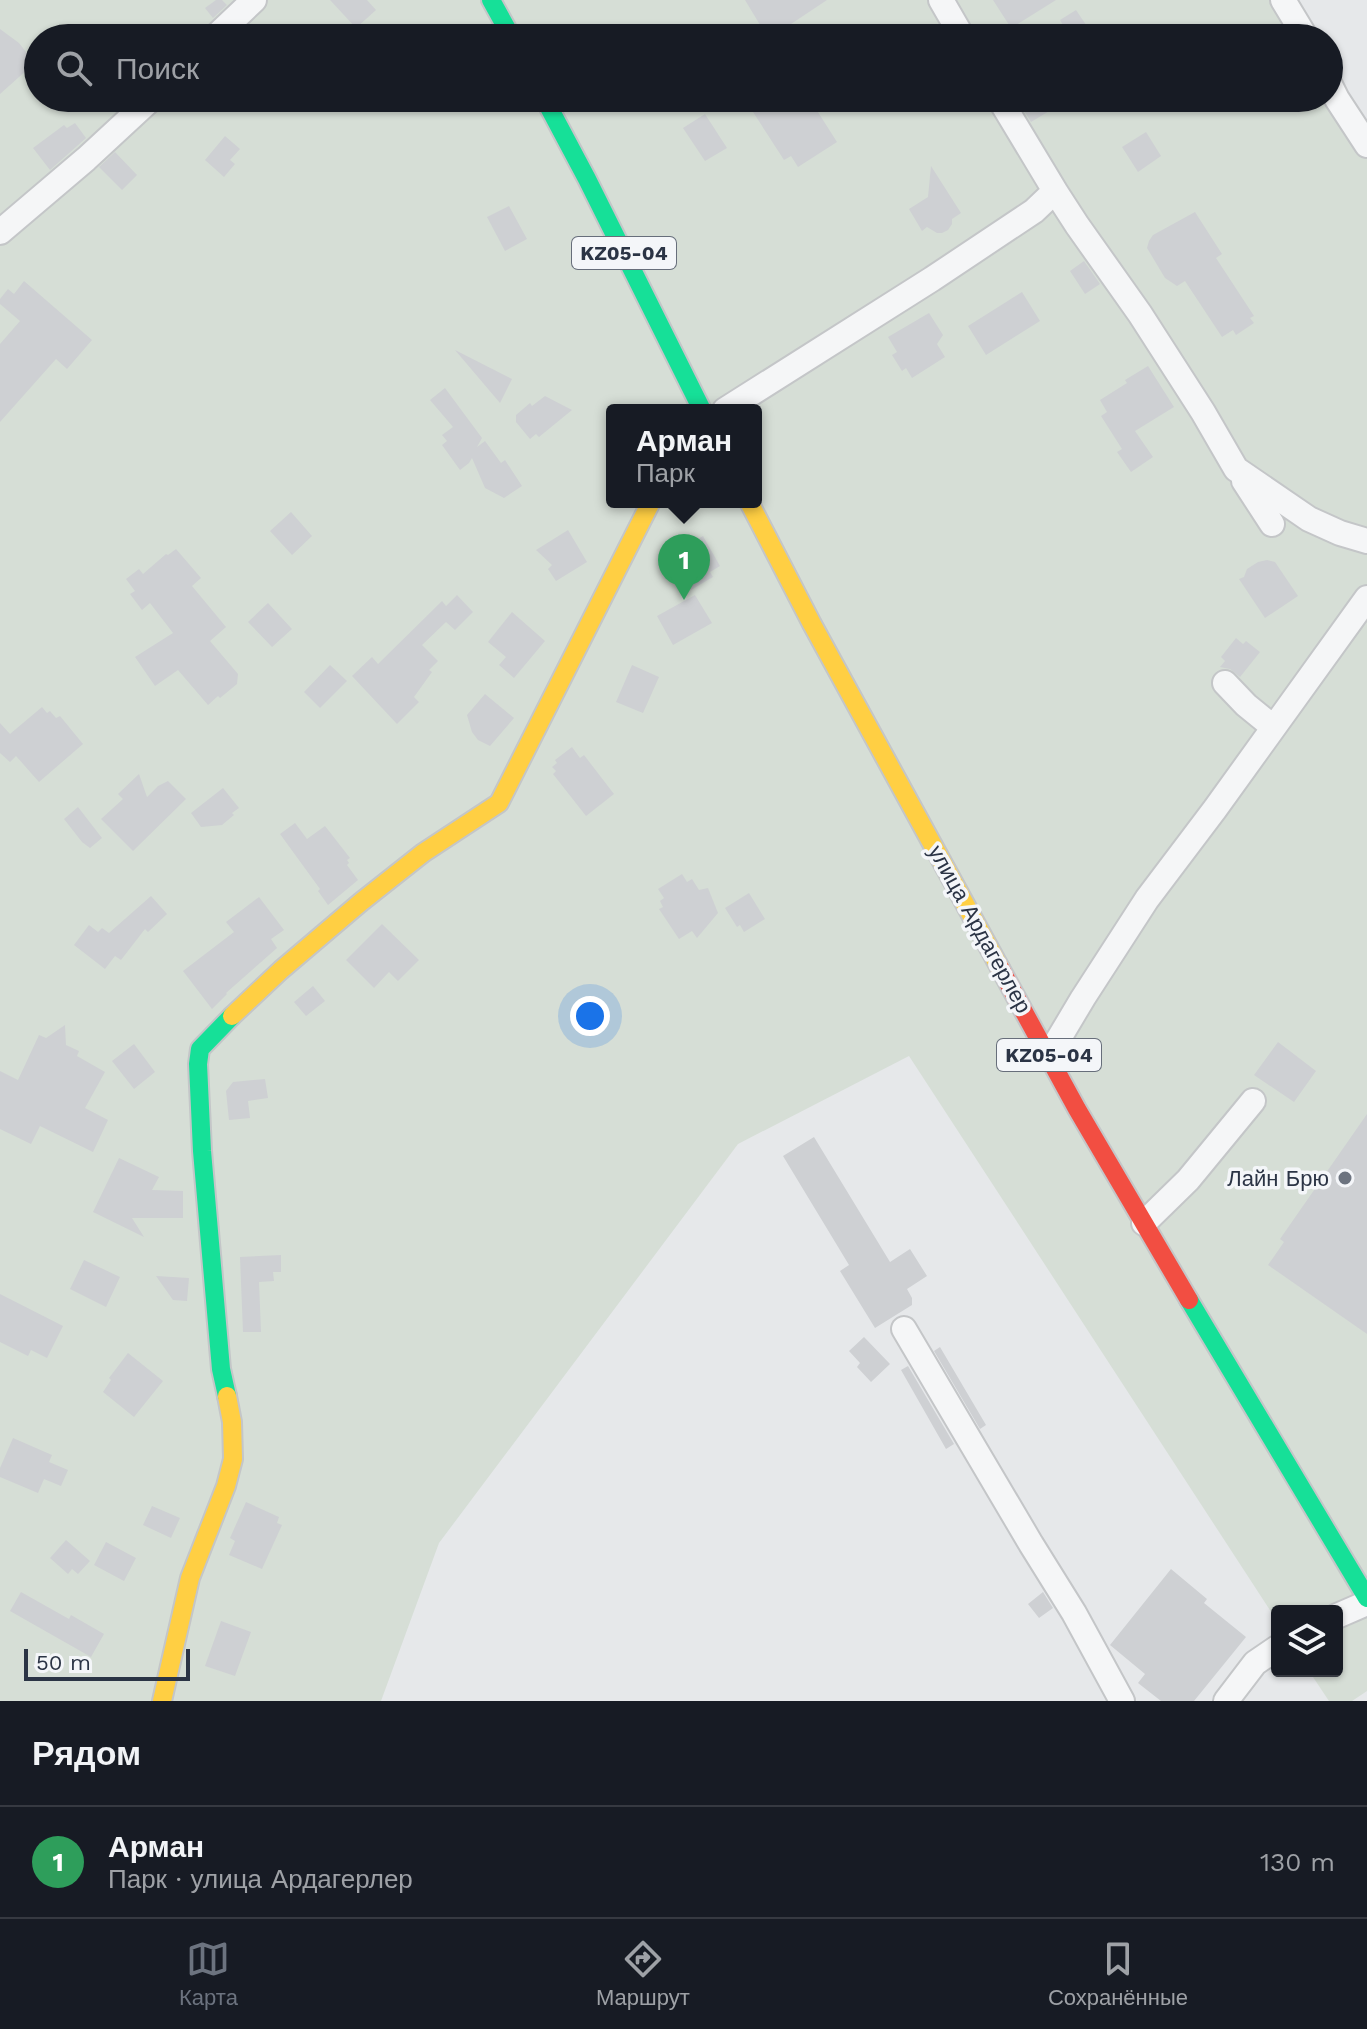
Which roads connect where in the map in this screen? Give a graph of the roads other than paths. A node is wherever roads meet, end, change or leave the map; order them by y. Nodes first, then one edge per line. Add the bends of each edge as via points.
1 (254, 0) edge
2 (491, 0) edge
3 (941, 0) edge
4 (1283, 0) edge
5 (229, 24) edge
6 (504, 24) edge
7 (955, 24) edge
8 (1298, 24) edge
9 (1343, 108) edge
10 (137, 112) edge
11 (551, 112) edge
12 (1007, 112) edge
13 (1367, 145) edge
14 (1055, 191) junction
15 (0, 232) edge
16 (699, 404) edge
17 (734, 404) edge
18 (1236, 469) junction
19 (648, 508) edge
20 (752, 508) edge
21 (1272, 524) dead end
22 (1367, 541) edge
23 (1367, 598) edge
24 (1225, 683) dead end
25 (1273, 727) junction
26 (1049, 1055) junction
27 (1253, 1101) dead end
28 (1144, 1223) junction
29 (904, 1329) dead end
30 (1367, 1600) edge
31 (1343, 1613) edge
32 (1271, 1652) edge
33 (162, 1701) edge
34 (1122, 1701) edge
35 (1226, 1701) edge

1 - 5 street
2 - 6 main road
3 - 7 street
4 - 8 street
9 - 13 street
10 - 15 street
11 - 16 main road, KZ05-04
12 - 14 street
14 - 17 street via 1034,211
14 - 18 street via 1148,326
18 - 21 street
18 - 22 street via 1309,519
19 - 33 main road via 499,803 361,902 200,1049 202,1151 233,1459 190,1578
20 - 26 main road, улица Ардагерлер / KZ05-04
23 - 25 street
24 - 25 street
25 - 26 street via 1147,899
26 - 28 main road, улица Ардагерлер / KZ05-04
27 - 28 street via 1188,1180
28 - 30 main road, улица Ардагерлер / KZ05-04
29 - 34 street
30 - 31 street
32 - 35 street via 1255,1663

